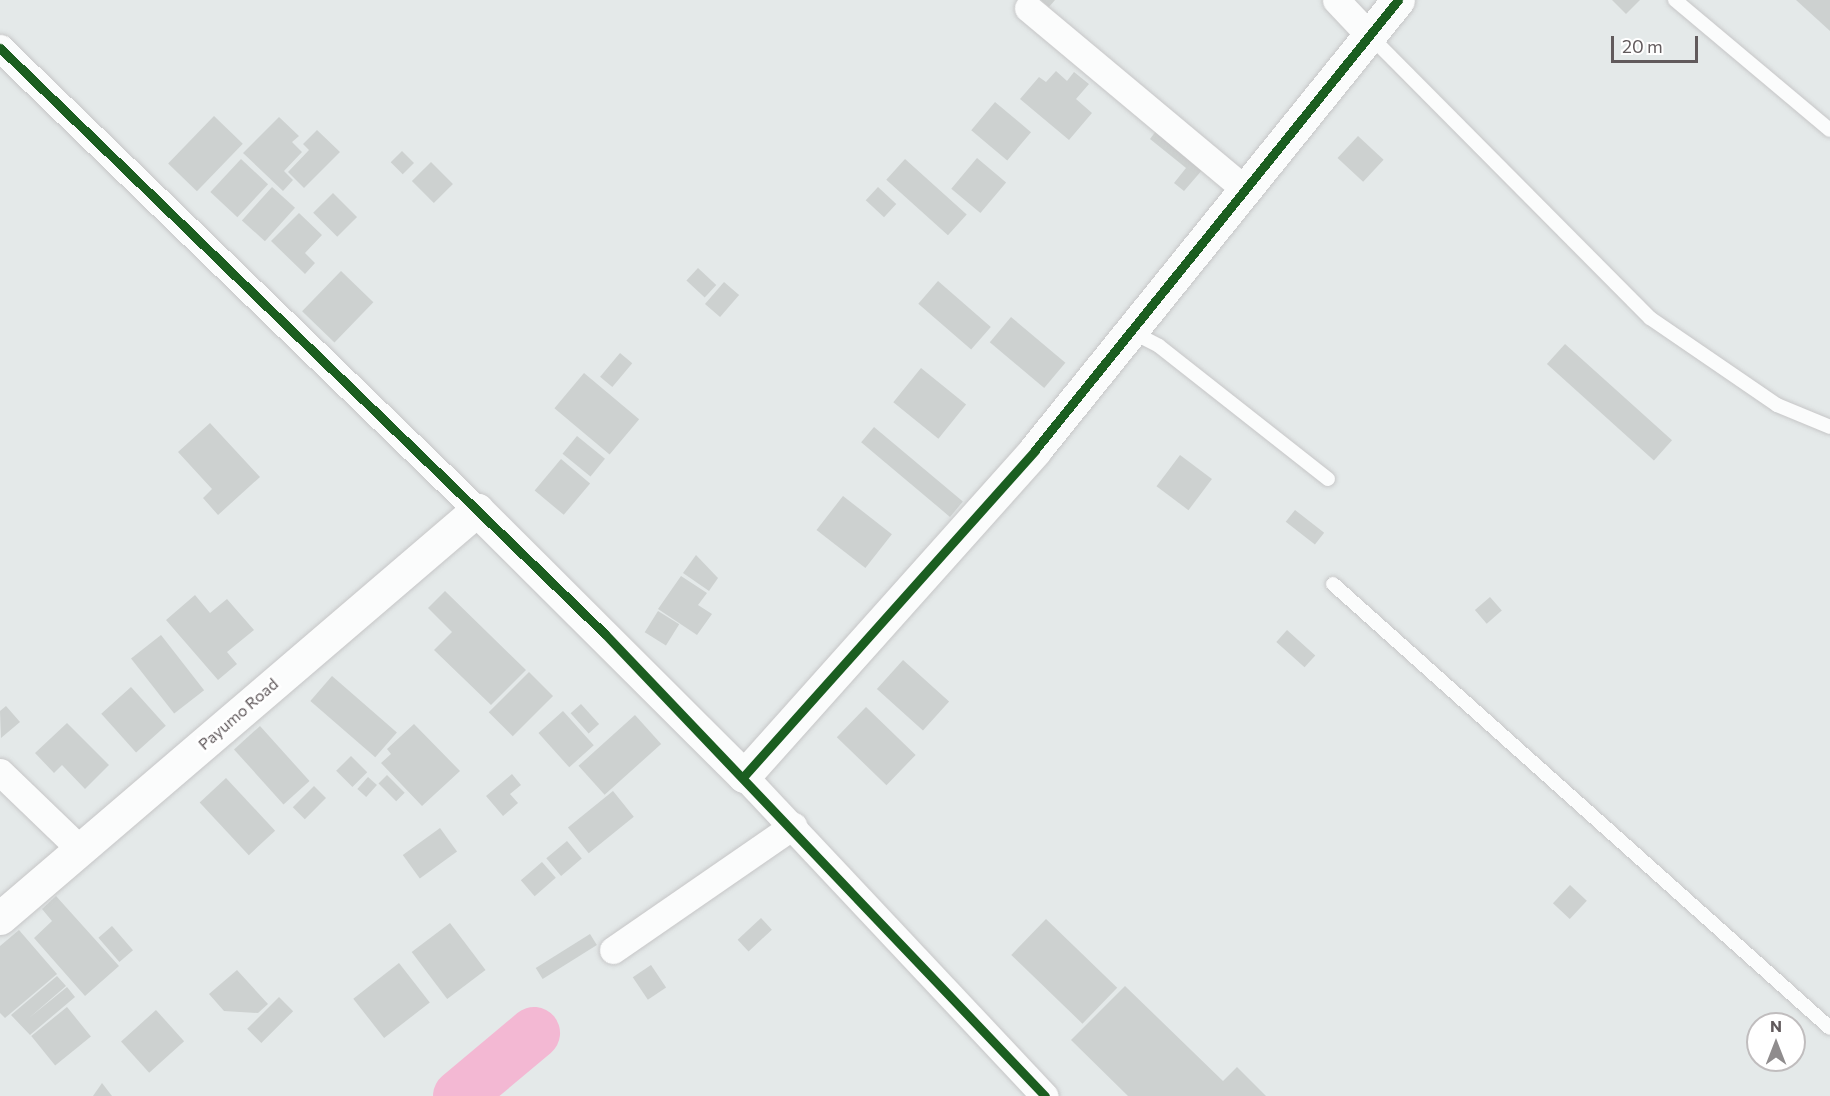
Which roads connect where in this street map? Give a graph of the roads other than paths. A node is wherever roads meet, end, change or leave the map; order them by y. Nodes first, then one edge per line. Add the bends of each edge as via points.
1 (1336, 0) edge
2 (1398, 0) edge
3 (1675, 0) edge
4 (1028, 8) dead end
5 (1371, 37) junction
6 (0, 48) edge
7 (1830, 130) edge
8 (1247, 191) junction
9 (1134, 333) junction
10 (1830, 426) edge
11 (1328, 479) dead end
12 (477, 510) junction
13 (1334, 584) dead end
14 (0, 772) edge
15 (744, 776) junction
16 (793, 826) junction
17 (80, 849) junction
18 (0, 918) edge
19 (613, 950) dead end
20 (1830, 1028) edge
21 (1045, 1096) edge

1 - 5 street
2 - 5 street
3 - 7 lane
4 - 8 street
5 - 8 street
5 - 10 lane via 1650,318 1777,405
6 - 12 street
8 - 9 street
9 - 11 lane via 1159,346
9 - 15 street
12 - 15 street
12 - 17 street, Payumo Road
13 - 20 lane
14 - 17 street
15 - 16 street
16 - 19 street
16 - 21 street
17 - 18 street, Payumo Road

